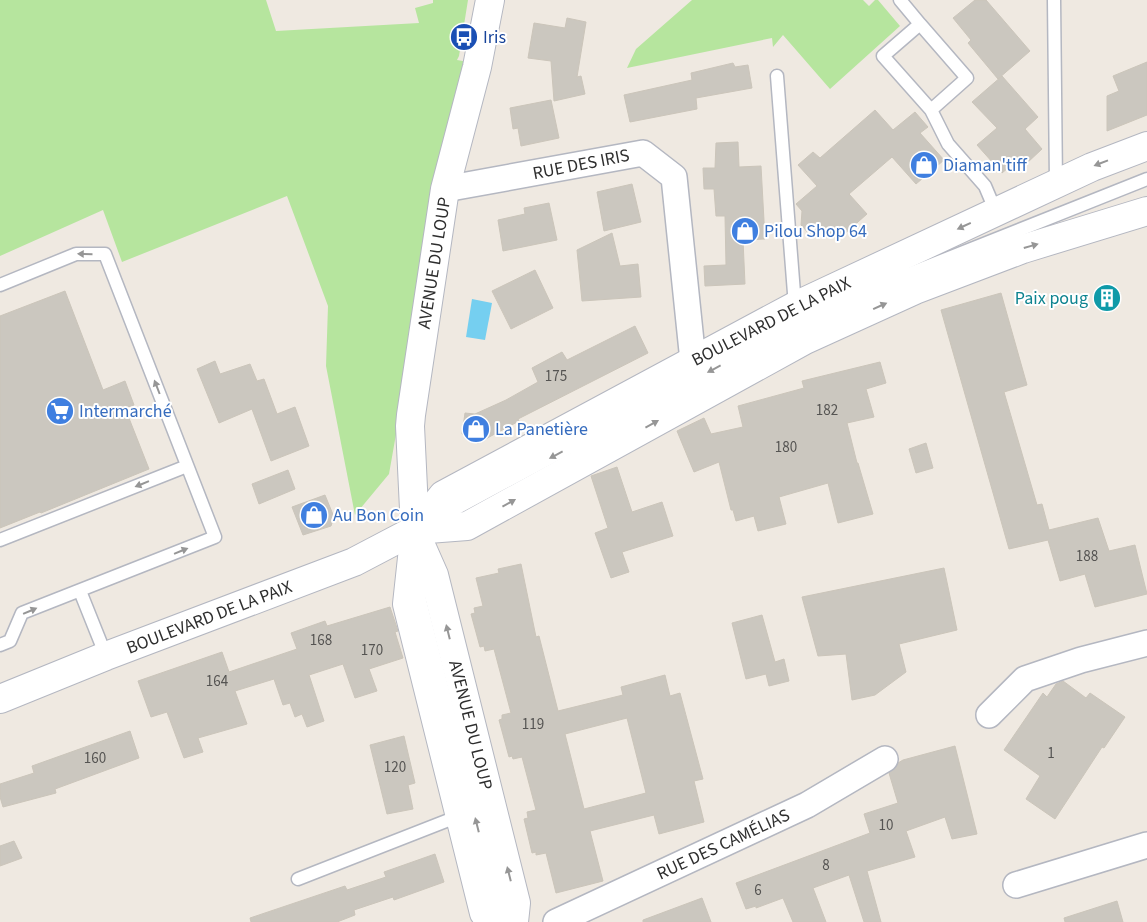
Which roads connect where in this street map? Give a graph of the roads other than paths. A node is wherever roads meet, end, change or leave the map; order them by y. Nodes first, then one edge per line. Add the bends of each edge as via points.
1 (490, 0) edge
2 (900, 0) edge
3 (1054, 0) edge
4 (920, 24) junction
5 (777, 76) dead end
6 (931, 110) junction
7 (1147, 146) edge
8 (1147, 179) edge
9 (1056, 183) junction
10 (446, 189) junction
11 (1147, 211) edge
12 (996, 212) junction
13 (0, 285) edge
14 (792, 318) junction
15 (693, 361) junction
16 (697, 399) junction
17 (187, 466) junction
18 (415, 530) junction
19 (0, 540) edge
20 (80, 590) junction
21 (1147, 643) edge
22 (0, 645) edge
23 (106, 656) junction
24 (0, 699) edge
25 (989, 715) dead end
26 (885, 759) dead end
27 (459, 816) junction
28 (1147, 845) edge
29 (298, 879) dead end
30 (1016, 885) dead end
31 (493, 922) edge
32 (504, 922) edge
33 (514, 922) edge
34 (556, 922) edge

1 - 10 main road, AVENUE DU LOUP
2 - 4 lane
3 - 9 lane
4 - 6 lane via 967,78
4 - 6 lane via 883,56
5 - 14 lane
6 - 12 lane via 948,144 985,186
7 -> 9 main road, BOULEVARD DE LA PAIX
8 - 14 lane
9 - 12 main road, BOULEVARD DE LA PAIX
10 - 15 street, RUE DES IRIS via 643,152 674,176
10 - 18 main road, AVENUE DU LOUP via 410,426
16 -> 11 main road, BOULEVARD DE LA PAIX via 805,340 915,290 1023,249
12 -> 14 main road, BOULEVARD DE LA PAIX
17 -> 13 lane via 105,254 76,254
14 - 15 main road, BOULEVARD DE LA PAIX
14 - 16 lane
14 -> 18 lane
15 - 18 main road, BOULEVARD DE LA PAIX via 444,496
18 -> 16 main road, BOULEVARD DE LA PAIX via 467,526
17 -> 19 lane
20 -> 17 lane via 215,537
18 - 23 main road, BOULEVARD DE LA PAIX via 354,562
18 - 27 main road, AVENUE DU LOUP via 407,604
32 -> 18 lane via 420,600
33 -> 18 main road, AVENUE DU LOUP via 516,903 434,575
22 -> 20 lane via 10,641 22,613
20 - 23 lane
21 - 25 street via 1025,679
23 - 24 main road, BOULEVARD DE LA PAIX
26 - 34 street, RUE DES CAMÉLIAS via 808,805
27 - 29 lane
27 - 31 main road, AVENUE DU LOUP via 484,913
28 - 30 street

